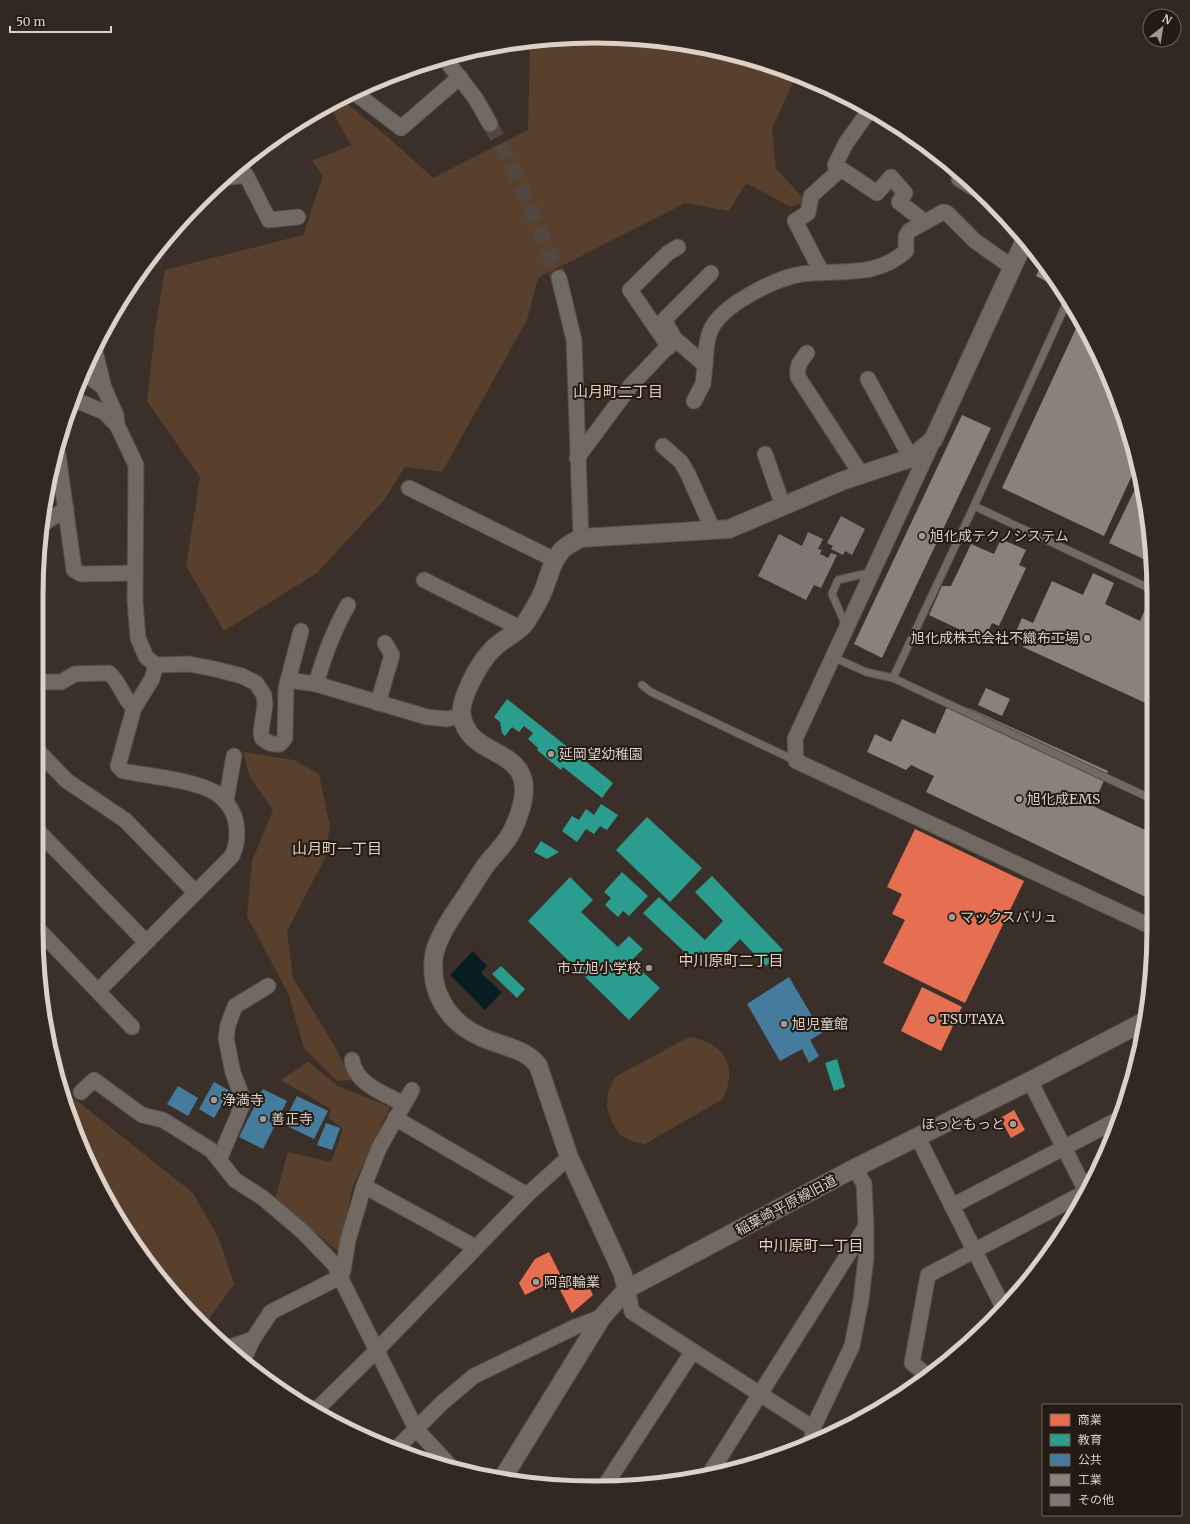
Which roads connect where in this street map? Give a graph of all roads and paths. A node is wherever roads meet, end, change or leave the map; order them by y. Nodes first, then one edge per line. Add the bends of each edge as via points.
1 (453, 65) edge
2 (359, 96) edge
3 (867, 115) edge
4 (490, 124) tunnel mouth
5 (841, 169) junction
6 (235, 176) edge
7 (298, 217) dead end
8 (925, 222) junction
9 (1022, 246) edge
10 (678, 247) dead end
11 (1012, 267) junction
12 (711, 273) dead end
13 (822, 273) junction
14 (559, 278) tunnel mouth
15 (1065, 306) edge
16 (672, 343) junction
17 (807, 353) dead end
18 (97, 358) edge
19 (704, 365) junction
20 (88, 377) edge
21 (868, 379) dead end
22 (104, 388) junction
23 (79, 401) edge
24 (694, 401) dead end
25 (117, 425) junction
26 (933, 440) junction
27 (663, 446) dead end
28 (765, 454) dead end
29 (577, 458) junction
30 (911, 458) junction
31 (59, 463) edge
32 (861, 474) junction
33 (409, 488) dead end
34 (783, 506) junction
35 (974, 506) junction
36 (66, 509) junction
37 (48, 520) edge
38 (713, 530) junction
39 (580, 538) junction
40 (555, 560) junction
41 (873, 572) junction
42 (135, 573) junction
43 (424, 580) dead end
44 (1147, 587) edge
45 (348, 605) dead end
46 (520, 628) junction
47 (847, 628) junction
48 (301, 632) dead end
49 (385, 643) dead end
50 (833, 657) junction
51 (156, 665) junction
52 (893, 678) junction
53 (288, 680) junction
54 (43, 682) edge
55 (316, 684) junction
56 (642, 685) dead end
57 (378, 703) junction
58 (134, 708) junction
59 (461, 716) junction
60 (43, 756) edge
61 (234, 756) dead end
62 (796, 762) junction
63 (1147, 797) edge
64 (226, 801) junction
65 (43, 836) edge
66 (195, 892) junction
67 (1147, 925) edge
68 (43, 934) edge
69 (146, 942) junction
70 (268, 986) dead end
71 (98, 991) junction
72 (238, 1004) junction
73 (259, 1004) dead end
74 (1138, 1025) edge
75 (132, 1027) dead end
76 (352, 1060) dead end
77 (1030, 1081) junction
78 (412, 1090) dead end
79 (81, 1092) dead end
80 (404, 1104) junction
81 (396, 1118) junction
82 (1112, 1123) edge
83 (918, 1138) junction
84 (1064, 1148) junction
85 (569, 1157) junction
86 (219, 1160) junction
87 (855, 1168) junction
88 (364, 1186) junction
89 (1083, 1186) edge
90 (527, 1195) junction
91 (1078, 1196) edge
92 (952, 1206) junction
93 (866, 1226) junction
94 (475, 1247) junction
95 (974, 1252) junction
96 (340, 1277) junction
97 (627, 1289) junction
98 (1001, 1303) edge
99 (602, 1317) junction
100 (253, 1339) junction
101 (233, 1346) edge
102 (693, 1351) junction
103 (376, 1352) junction
104 (245, 1356) edge
105 (924, 1372) edge
106 (760, 1394) junction
107 (319, 1407) edge
108 (416, 1429) junction
109 (812, 1433) edge
110 (400, 1445) edge
111 (444, 1460) edge
112 (713, 1468) edge
113 (506, 1473) edge
114 (608, 1481) edge

1 - 2 street via 401,128
1 - 4 street
3 - 5 street via 836,162 835,165
5 - 8 street via 877,193 891,177 905,193 900,202
5 - 13 street via 811,196 808,213 795,221
6 - 7 street via 246,175 269,220
8 - 11 street via 943,212 947,213 975,242
8 - 13 street via 909,231 906,236 906,251 890,263 867,269
9 - 11 street
10 - 16 street via 668,253 630,290
11 - 26 street
12 - 16 street via 664,320
13 - 19 street via 801,274 758,288 726,312 714,324
14 - 29 street via 574,340
15 - 35 lane
16 - 19 street
16 - 29 street via 632,384
17 - 32 street via 799,363 798,377
18 - 22 street
19 - 24 street via 703,384
20 - 22 street
21 - 30 street
22 - 25 street via 116,415
23 - 25 street via 104,412
25 - 42 street via 136,465
26 - 30 street
26 - 41 street
27 - 38 street via 687,472
28 - 34 street
29 - 39 street
30 - 32 street
31 - 36 street
32 - 34 street
33 - 40 street
34 - 38 street via 729,529
35 - 44 lane
35 - 52 lane
36 - 37 street
36 - 42 street via 74,570 81,574
38 - 39 street
39 - 40 street via 563,549
40 - 46 street via 541,598
41 - 47 street
41 - 47 lane via 838,580 832,594
42 - 51 street via 138,638 146,657
43 - 46 street
45 - 55 street via 325,653
46 - 59 street via 492,650 476,670 465,695
47 - 50 street
48 - 53 street
49 - 57 street via 392,655
50 - 52 lane via 866,672
50 - 62 street via 795,739
51 - 53 street via 189,664 242,676 256,683 264,695 262,738 274,745 280,744 285,738
51 - 58 street via 152,679
52 - 63 lane
53 - 55 street
54 - 58 street via 61,682 75,674 109,673
55 - 57 street
56 - 62 lane via 651,692
57 - 59 street via 427,717 447,719
58 - 64 street via 118,766 123,771 203,788 215,792
59 - 85 street via 466,729 478,741 502,754 520,770 526,789 522,810 514,830 489,860 450,921 435,950 437,990 448,1012 463,1029 532,1057 538,1065
60 - 66 street via 67,781 125,820
61 - 64 street
62 - 67 street
64 - 66 street via 235,816 238,831 235,848 232,856
65 - 69 street
66 - 69 street
68 - 71 street
69 - 71 street
70 - 72 street
71 - 75 street
72 - 73 street
72 - 86 street via 228,1025 226,1038 233,1073 244,1101
74 - 77 street, 稲葉崎平原線旧道
76 - 80 street via 353,1068 361,1080
77 - 83 street, 稲葉崎平原線旧道
77 - 84 street
78 - 80 street
79 - 86 street via 94,1080 142,1115 163,1120 211,1150
80 - 81 street
81 - 88 street via 379,1148
81 - 90 street
82 - 84 street
83 - 87 street, 稲葉崎平原線旧道
83 - 92 street
84 - 89 street
84 - 92 street
85 - 90 street
85 - 97 street via 622,1272
86 - 96 street via 235,1180 263,1198 302,1231 335,1265
87 - 93 street via 864,1184
87 - 97 street, 稲葉崎平原線旧道
88 - 94 street
88 - 96 street
90 - 94 street
91 - 95 street
92 - 95 street
93 - 106 street
93 - 109 street via 866,1258 852,1346
94 - 103 street
95 - 98 street
95 - 105 street via 928,1275 912,1363
96 - 100 street via 271,1312
96 - 103 street
97 - 99 street, 稲葉崎平原線旧道
97 - 102 street via 632,1312
99 - 108 street via 575,1327 474,1376
99 - 113 street, 稲葉崎平原線旧道
100 - 101 street
100 - 104 street
102 - 106 street
102 - 114 street
103 - 107 street
103 - 108 street
106 - 109 street
106 - 112 street
108 - 110 street
108 - 111 street

